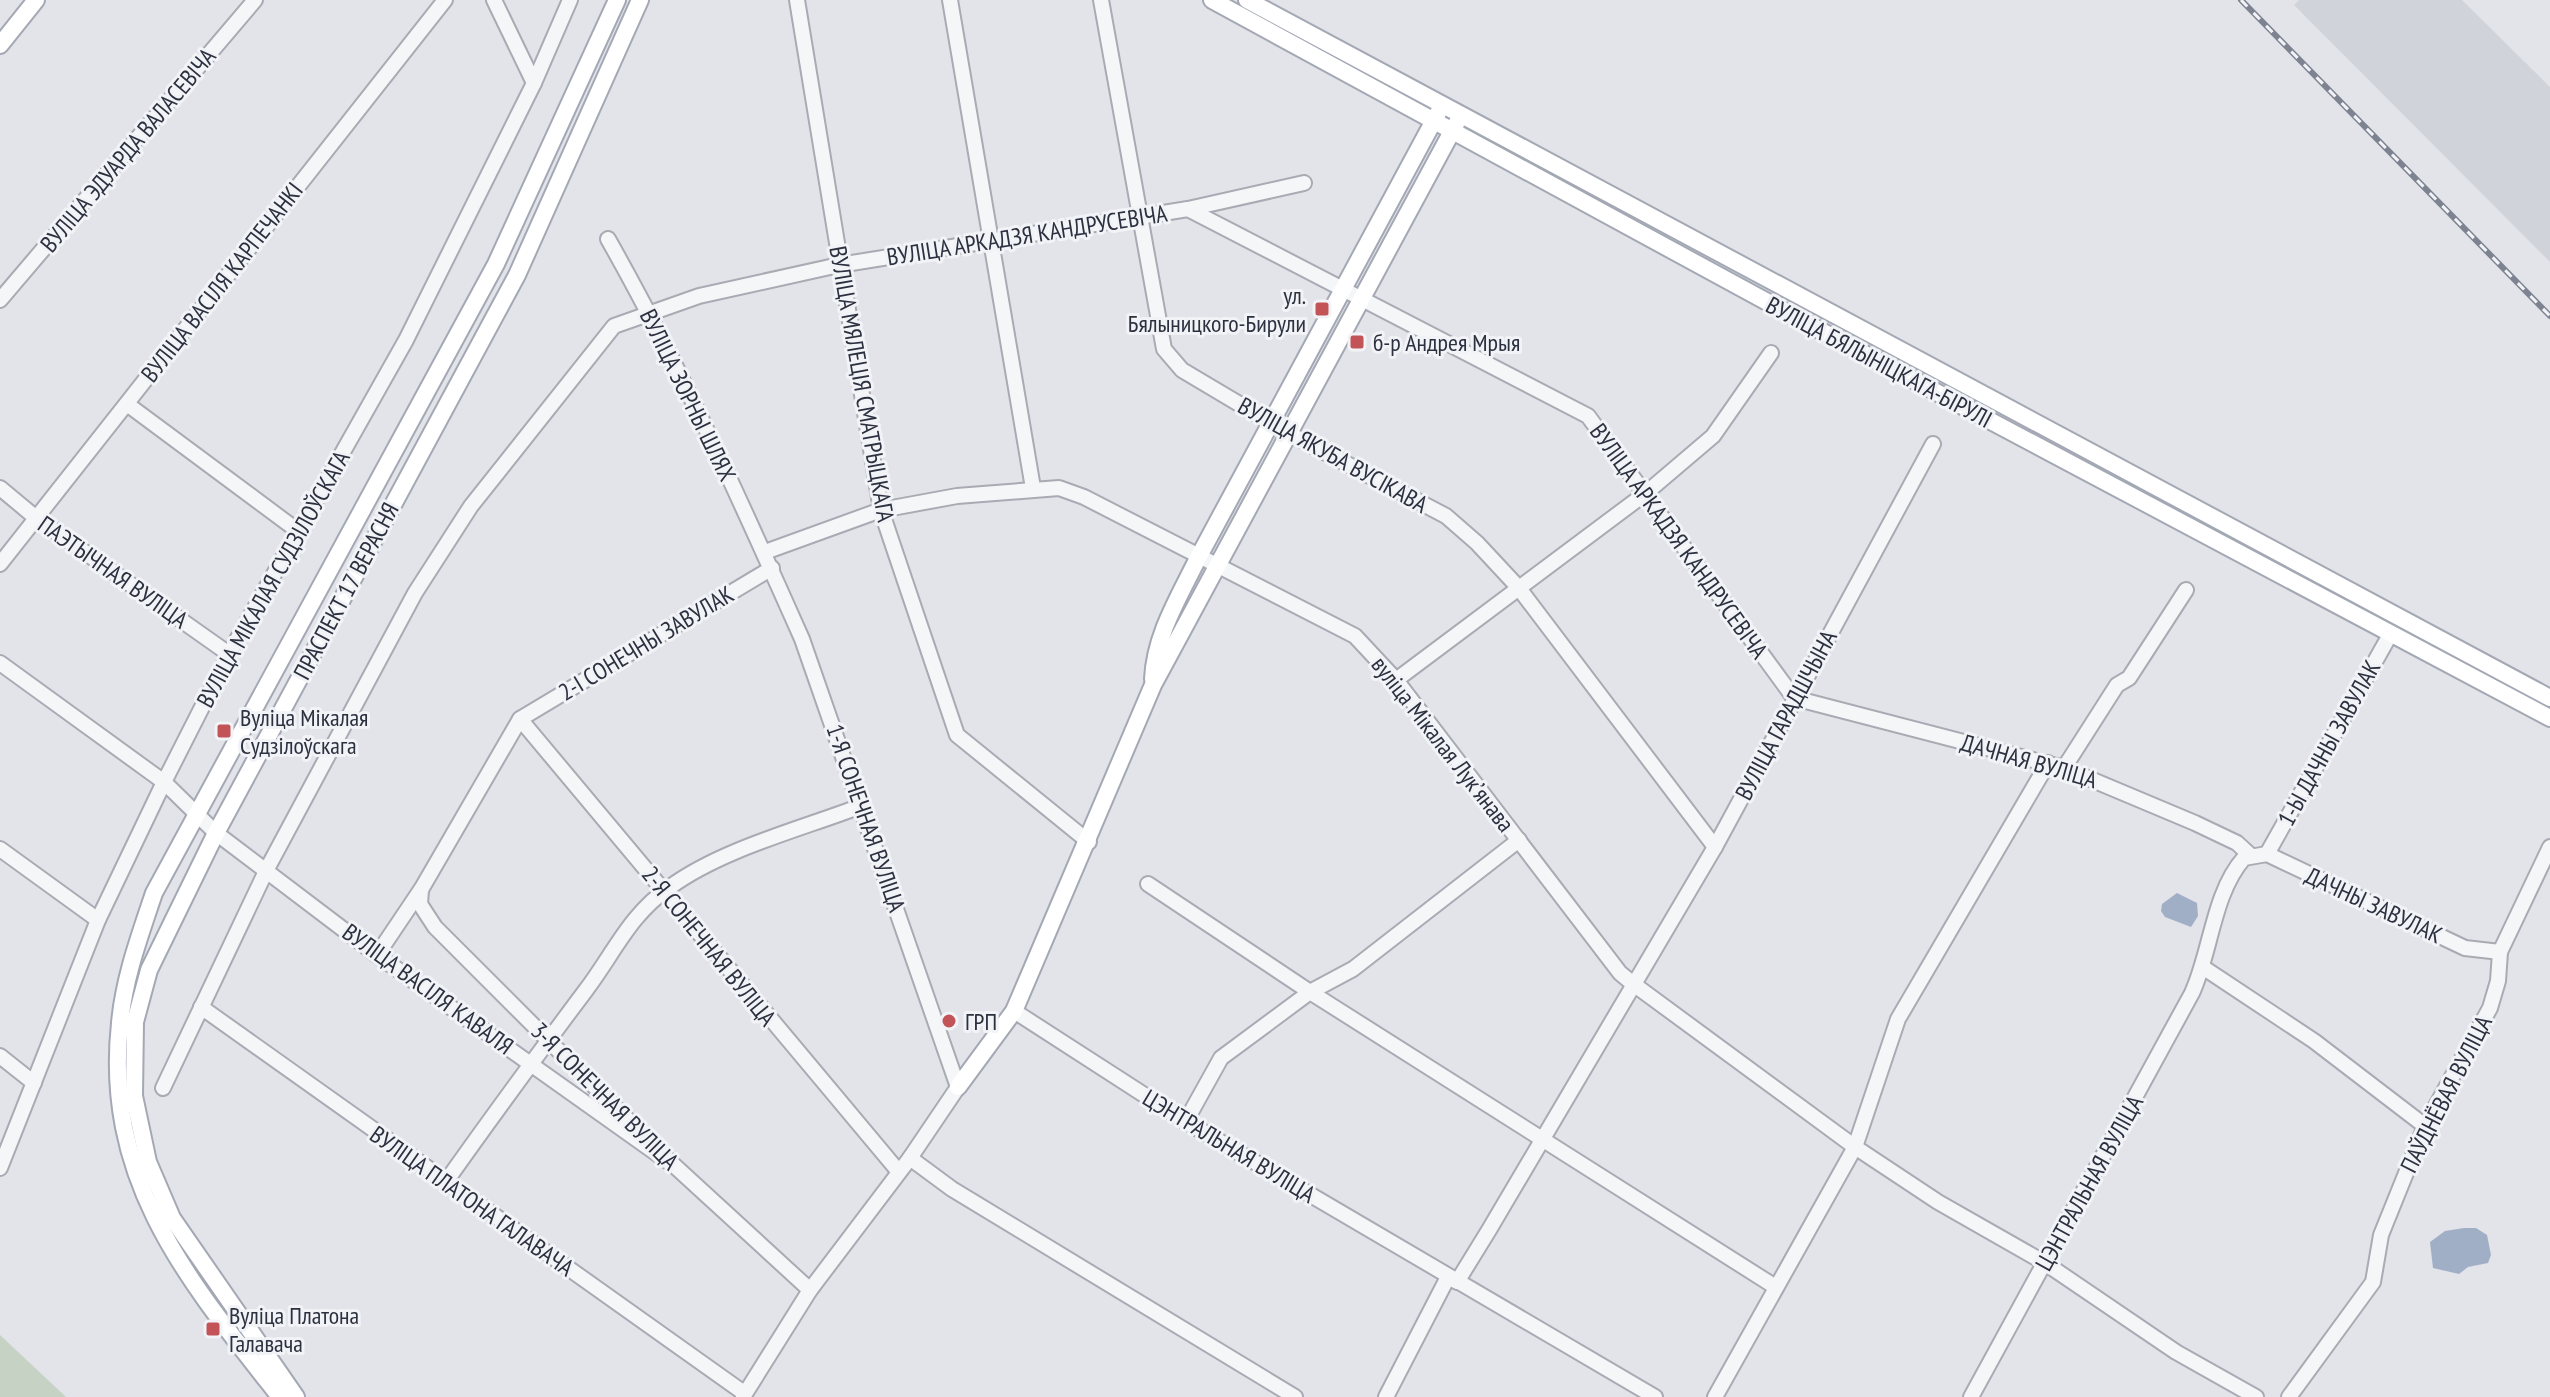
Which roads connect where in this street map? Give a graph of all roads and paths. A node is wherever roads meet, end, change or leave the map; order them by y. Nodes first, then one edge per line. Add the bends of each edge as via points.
1 (36, 0) edge
2 (255, 0) edge
3 (445, 0) edge
4 (494, 0) edge
5 (570, 0) edge
6 (617, 0) edge
7 (640, 0) edge
8 (797, 0) edge
9 (950, 0) edge
10 (1101, 0) edge
11 (1212, 0) edge
12 (1247, 0) edge
13 (0, 45) edge
14 (534, 83) junction
15 (1438, 113) junction
16 (1457, 123) junction
17 (1304, 183) dead end
18 (1188, 209) junction
19 (1139, 218) junction
20 (608, 239) dead end
21 (990, 241) junction
22 (839, 265) junction
23 (1351, 295) junction
24 (0, 300) edge
25 (649, 312) junction
26 (1771, 353) dead end
27 (127, 404) junction
28 (1272, 424) junction
29 (1288, 433) junction
30 (1933, 444) dead end
31 (0, 488) edge
32 (1033, 488) junction
33 (1646, 493) junction
34 (881, 510) junction
35 (35, 517) junction
36 (298, 531) junction
37 (765, 552) junction
38 (1198, 558) junction
39 (0, 564) edge
40 (1214, 566) junction
41 (772, 568) junction
42 (1518, 587) junction
43 (2186, 590) dead end
44 (2391, 633) junction
45 (229, 654) junction
46 (0, 663) edge
47 (1396, 680) junction
48 (1153, 685) junction
49 (1794, 698) junction
50 (2550, 698) edge
51 (2550, 718) edge
52 (520, 719) junction
53 (2048, 763) junction
54 (2064, 768) junction
55 (164, 782) junction
56 (861, 806) junction
57 (196, 813) junction
58 (216, 833) junction
59 (1519, 840) junction
60 (1089, 842) junction
61 (1715, 847) junction
62 (2550, 847) edge
63 (0, 849) edge
64 (2267, 854) junction
65 (2250, 855) junction
66 (267, 869) junction
67 (1148, 884) dead end
68 (422, 888) junction
69 (665, 890) junction
70 (98, 920) junction
71 (2500, 952) junction
72 (377, 955) junction
73 (2204, 968) junction
74 (1632, 983) junction
75 (1310, 992) junction
76 (201, 1007) junction
77 (1014, 1011) junction
78 (548, 1038) junction
79 (0, 1056) edge
80 (530, 1061) junction
81 (34, 1083) junction
82 (958, 1087) junction
83 (163, 1088) dead end
84 (1183, 1120) junction
85 (2425, 1126) junction
86 (1543, 1141) junction
87 (1855, 1147) junction
88 (910, 1158) junction
89 (670, 1163) junction
90 (0, 1168) edge
91 (899, 1172) junction
92 (445, 1183) junction
93 (2045, 1263) junction
94 (1452, 1280) junction
95 (1774, 1286) junction
96 (810, 1290) junction
97 (744, 1395) edge
98 (280, 1397) edge
99 (296, 1397) edge
100 (1295, 1397) edge
101 (1386, 1397) edge
102 (1655, 1397) edge
103 (1715, 1397) edge
104 (1971, 1397) edge
105 (2256, 1397) edge
106 (2289, 1397) edge

1 - 13 main road
2 - 24 street, ВУЛІЦА ЭДУАРДА ВАЛАСЕВІЧА
3 - 27 street, ВУЛІЦА ВАСІЛЯ КАРПЕЧАНКІ
4 - 14 street
5 - 14 street, ВУЛІЦА МІКАЛАЯ СУДЗІЛОЎСКАГА
6 - 57 main road, ПРАСПЕКТ 17 ВЕРАСНЯ via 496,264
7 - 58 main road, ПРАСПЕКТ 17 ВЕРАСНЯ via 517,275
8 - 22 street, ВУЛІЦА МЯЛЕЦІЯ СМАТРЫЦКАГА
9 - 21 street
10 - 19 street, ВУЛІЦА ЯКУБА ВУСІКАВА
11 - 15 main road, ВУЛІЦА БЯЛЫНІЦКАГА-БІРУЛІ
12 - 15 main road, ВУЛІЦА БЯЛЫНІЦКАГА-БІРУЛІ
14 - 36 street, ВУЛІЦА МІКАЛАЯ СУДЗІЛОЎСКАГА via 406,340
15 - 16 main road, ВУЛІЦА БЯЛЫНІЦКАГА-БІРУЛІ
15 - 23 main road
16 - 23 main road
16 - 44 main road, ВУЛІЦА БЯЛЫНІЦКАГА-БІРУЛІ via 1807,324
16 - 50 main road, ВУЛІЦА БЯЛЫНІЦКАГА-БІРУЛІ
17 - 18 street
18 - 19 street, ВУЛІЦА АРКАДЗЯ КАНДРУСЕВІЧА
18 - 23 street, ВУЛІЦА АРКАДЗЯ КАНДРУСЕВІЧА
19 - 21 street, ВУЛІЦА АРКАДЗЯ КАНДРУСЕВІЧА
19 - 28 street, ВУЛІЦА ЯКУБА ВУСІКАВА via 1164,349 1182,370
20 - 25 street, ВУЛІЦА ЗОРНЫ ШЛЯХ
21 - 22 street, ВУЛІЦА АРКАДЗЯ КАНДРУСЕВІЧА
21 - 32 street
22 - 25 street, ВУЛІЦА АРКАДЗЯ КАНДРУСЕВІЧА
22 - 34 street, ВУЛІЦА МЯЛЕЦІЯ СМАТРЫЦКАГА
23 - 28 main road
23 - 29 main road
23 - 33 street, ВУЛІЦА АРКАДЗЯ КАНДРУСЕВІЧА via 1588,416
25 - 37 street, ВУЛІЦА ЗОРНЫ ШЛЯХ
25 - 66 street via 614,326 471,506 375,661
26 - 33 street via 1713,436
27 - 35 street, ВУЛІЦА ВАСІЛЯ КАРПЕЧАНКІ
27 - 36 street
28 - 29 street, ВУЛІЦА ЯКУБА ВУСІКАВА
28 - 38 main road
29 - 40 main road
29 - 42 street, ВУЛІЦА ЯКУБА ВУСІКАВА via 1446,516
30 - 49 street, ВУЛІЦА ГАРАДШЧЫНА
31 - 35 street, ПАЭТЫЧНАЯ ВУЛІЦА
32 - 34 street, вуліца Мікалая Лукʼянава
32 - 38 street, вуліца Мікалая Лукʼянава via 1059,488 1084,497
33 - 42 street
33 - 49 street, ВУЛІЦА АРКАДЗЯ КАНДРУСЕВІЧА
34 - 37 street, вуліца Мікалая Лукʼянава
34 - 60 street, ВУЛІЦА МЯЛЕЦІЯ СМАТРЫЦКАГА via 957,735
35 - 39 street, ВУЛІЦА ВАСІЛЯ КАРПЕЧАНКІ
35 - 45 street, ПАЭТЫЧНАЯ ВУЛІЦА
36 - 45 street, ВУЛІЦА МІКАЛАЯ СУДЗІЛОЎСКАГА
37 - 41 street, 1-Я СОНЕЧНАЯ ВУЛІЦА
38 - 40 street, вуліца Мікалая Лукʼянава
38 - 48 main road via 1162,633
40 - 47 street, вуліца Мікалая Лукʼянава via 1355,636
40 - 48 main road
41 - 52 street, 2-І СОНЕЧНЫ ЗАВУЛАК
41 - 56 street, 1-Я СОНЕЧНАЯ ВУЛІЦА via 820,684
42 - 47 street
42 - 61 street, ВУЛІЦА ЯКУБА ВУСІКАВА
43 - 54 street
44 - 51 main road, ВУЛІЦА БЯЛЫНІЦКАГА-БІРУЛІ
44 - 64 street, 1-Ы ДАЧНЫ ЗАВУЛАК
45 - 55 street, ВУЛІЦА МІКАЛАЯ СУДЗІЛОЎСКАГА
46 - 55 street, ВУЛІЦА ВАСІЛЯ КАВАЛЯ
47 - 59 street, вуліца Мікалая Лукʼянава
48 - 60 main road
49 - 53 street, ДАЧНАЯ ВУЛІЦА
49 - 61 street, ВУЛІЦА ГАРАДШЧЫНА
52 - 68 street
52 - 69 street, 2-Я СОНЕЧНАЯ ВУЛІЦА
53 - 54 street, ДАЧНАЯ ВУЛІЦА
53 - 87 street via 1898,1019
54 - 65 street, ДАЧНАЯ ВУЛІЦА via 2223,836
55 - 57 street, ВУЛІЦА ВАСІЛЯ КАВАЛЯ
55 - 70 street, ВУЛІЦА МІКАЛАЯ СУДЗІЛОЎСКАГА
56 - 69 street via 707,866
56 - 82 street, 1-Я СОНЕЧНАЯ ВУЛІЦА
57 - 58 street, ВУЛІЦА ВАСІЛЯ КАВАЛЯ
57 - 98 main road, ПРАСПЕКТ 17 ВЕРАСНЯ via 154,893 131,964 120,1022 118,1094 130,1163 157,1226
58 - 66 street, ВУЛІЦА ВАСІЛЯ КАВАЛЯ
58 - 99 main road, ПРАСПЕКТ 17 ВЕРАСНЯ via 149,970 135,1022 134,1096 148,1162 172,1218
59 - 74 street, вуліца Мікалая Лукʼянава
59 - 75 street via 1353,969
60 - 77 main road
61 - 74 street, ВУЛІЦА ГАРАДШЧЫНА
62 - 71 street, ПАЎДНЁВАЯ ВУЛІЦА
63 - 70 street
64 - 65 street, ДАЧНЫ ЗАВУЛАК
64 - 71 street, ДАЧНЫ ЗАВУЛАК via 2465,948
65 - 73 street, ЦЭНТРАЛЬНАЯ ВУЛІЦА via 2238,865 2225,894
66 - 72 street, ВУЛІЦА ВАСІЛЯ КАВАЛЯ
66 - 76 street
67 - 75 street
68 - 72 street
68 - 78 street, 3-Я СОНЕЧНАЯ ВУЛІЦА via 420,904 428,919
69 - 78 street via 625,929
69 - 91 street, 2-Я СОНЕЧНАЯ ВУЛІЦА
70 - 81 street, ВУЛІЦА МІКАЛАЯ СУДЗІЛОЎСКАГА
71 - 85 street, ПАЎДНЁВАЯ ВУЛІЦА via 2490,1008
72 - 80 street, ВУЛІЦА ВАСІЛЯ КАВАЛЯ
73 - 85 street via 2314,1041
73 - 93 street, ЦЭНТРАЛЬНАЯ ВУЛІЦА
74 - 86 street
74 - 87 street, вуліца Мікалая Лукʼянава
75 - 84 street via 1221,1058
75 - 86 street
76 - 83 street
76 - 92 street, ВУЛІЦА ПЛАТОНА ГАЛАВАЧА
77 - 82 main road
77 - 84 street, ЦЭНТРАЛЬНАЯ ВУЛІЦА
78 - 80 street
78 - 89 street, 3-Я СОНЕЧНАЯ ВУЛІЦА
79 - 81 street
80 - 89 street, ВУЛІЦА ВАСІЛЯ КАВАЛЯ
80 - 92 street
81 - 90 street, ВУЛІЦА МІКАЛАЯ СУДЗІЛОЎСКАГА
82 - 88 street
84 - 94 street, ЦЭНТРАЛЬНАЯ ВУЛІЦА
85 - 106 street, ПАЎДНЁВАЯ ВУЛІЦА via 2381,1235 2373,1282
86 - 94 street
86 - 95 street
87 - 93 street, вуліца Мікалая Лукʼянава
87 - 95 street
88 - 91 street
88 - 100 street via 952,1189
89 - 96 street, 3-Я СОНЕЧНАЯ ВУЛІЦА
91 - 96 street
92 - 97 street, ВУЛІЦА ПЛАТОНА ГАЛАВАЧА
93 - 104 street, ЦЭНТРАЛЬНАЯ ВУЛІЦА
93 - 105 street, вуліца Мікалая Лукʼянава via 2176,1352
94 - 101 street
94 - 102 street, ЦЭНТРАЛЬНАЯ ВУЛІЦА
95 - 103 street
96 - 97 street

